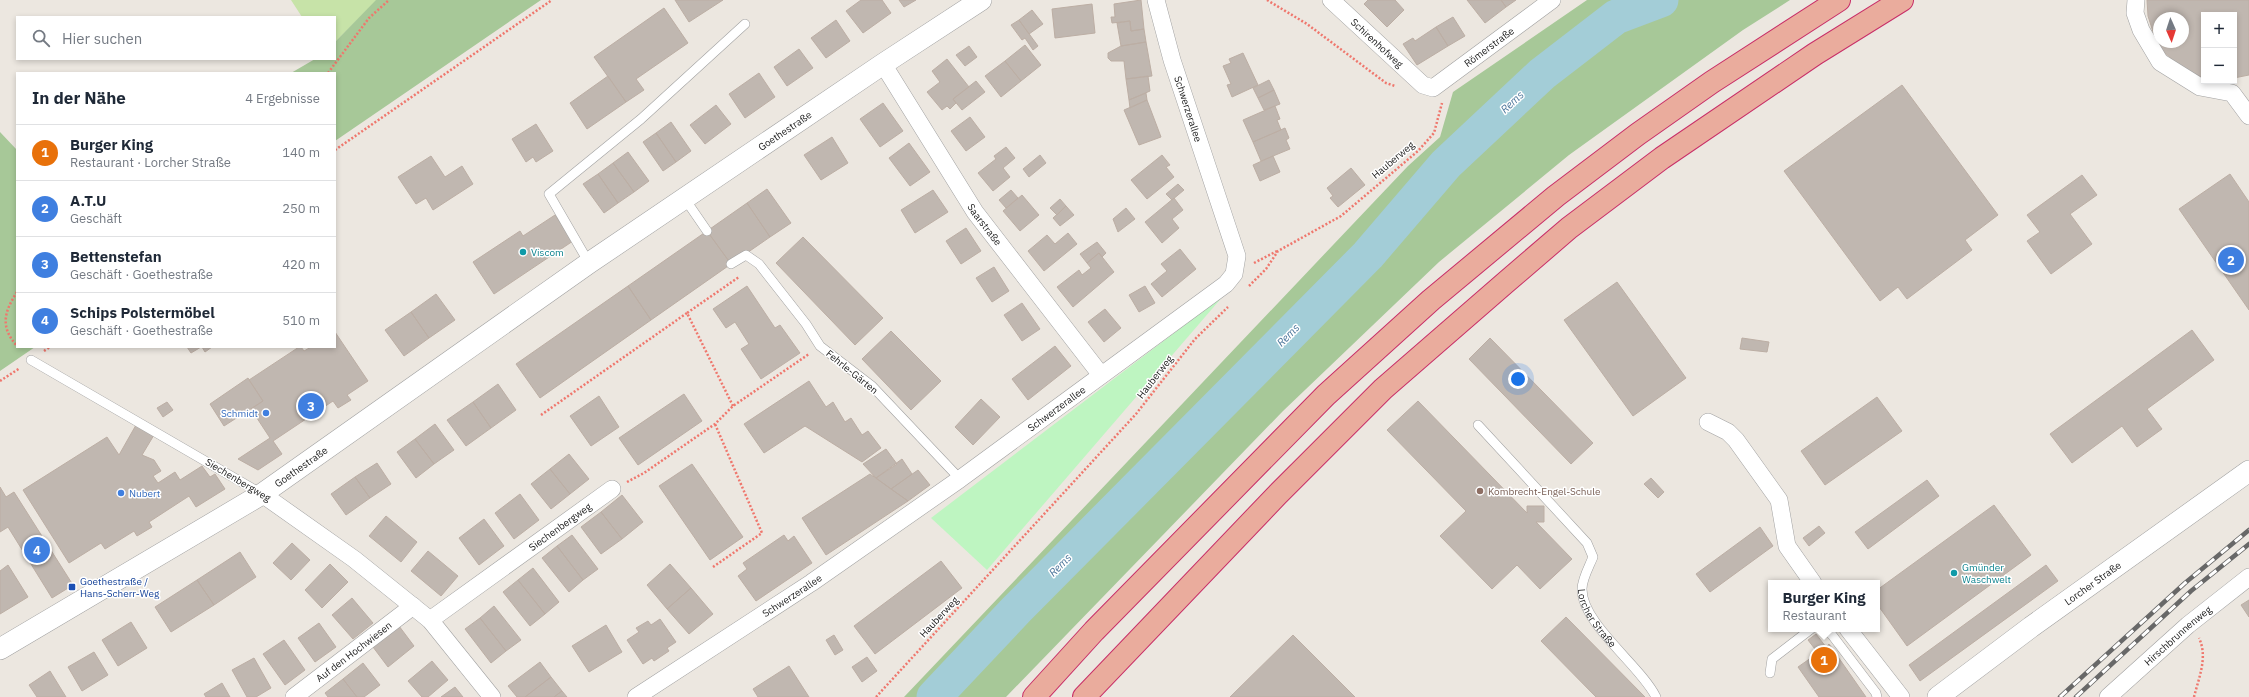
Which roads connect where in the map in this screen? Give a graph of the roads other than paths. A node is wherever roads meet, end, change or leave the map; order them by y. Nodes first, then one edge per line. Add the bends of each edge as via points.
1 (982, 0) edge
2 (1156, 0) edge
3 (1331, 0) edge
4 (1552, 0) edge
5 (1839, 0) edge
6 (1902, 0) edge
7 (2136, 0) edge
8 (745, 24) dead end
9 (883, 64) junction
10 (1423, 85) joint
11 (2249, 116) edge
12 (685, 199) junction
13 (707, 231) dead end
14 (589, 263) junction
15 (730, 264) dead end
16 (31, 360) dead end
17 (1101, 375) junction
18 (1708, 422) dead end
19 (1478, 425) dead end
20 (2249, 470) edge
21 (960, 479) junction
22 (612, 488) road end
23 (262, 494) junction
24 (2249, 577) edge
25 (1812, 580) edge
26 (413, 606) junction
27 (430, 620) junction
28 (1807, 632) edge
29 (1827, 632) edge
30 (1850, 632) edge
31 (0, 649) edge
32 (1770, 673) dead end
33 (294, 697) edge
34 (492, 697) edge
35 (636, 697) edge
36 (1034, 697) edge
37 (1084, 697) edge
38 (1656, 697) edge
39 (1877, 697) edge
40 (1901, 697) edge
41 (1938, 697) edge
42 (2108, 697) edge

1 - 9 street, Goethestraße
2 - 17 street, Schwerzerallee via 1172,60 1237,256 1234,274 1226,284
3 - 10 street, Schirenhofweg
4 - 10 street, Römerstraße via 1443,82 1433,88
5 - 36 highway via 1712,82 1638,134 1556,196 1431,300 1326,395 1100,625
6 - 37 highway via 1808,58 1662,158 1569,228 1383,389
7 - 11 street via 2135,13 2141,30 2160,62 2200,87 2232,93
8 - 14 lane via 641,119 549,194
9 - 12 street, Goethestraße
9 - 17 street, Saarstraße via 975,212
12 - 13 lane
12 - 14 street, Goethestraße
14 - 23 street, Goethestraße
15 - 21 lane, Fehrle-Gärten via 746,255 759,264 820,346 872,386
16 - 23 lane, Siechenbergweg
17 - 21 street, Schwerzerallee
18 - 25 street via 1728,432 1736,440 1779,500 1787,546
19 - 38 lane, Lorcher Straße via 1587,543 1593,557 1582,588 1583,602 1617,649 1648,682
20 - 41 street, Lorcher Straße
21 - 35 street, Schwerzerallee via 811,583
22 - 27 street, Siechenbergweg
23 - 26 street, Siechenbergweg via 354,559
23 - 31 street, Goethestraße
24 - 42 street, Hirschbrunnenweg via 2188,624
26 - 27 street, Siechenbergweg
26 - 33 street, Auf den Hochwiesen
27 - 34 street, Siechenbergweg
28 - 32 lane via 1772,659
29 - 39 lane
30 - 40 street

